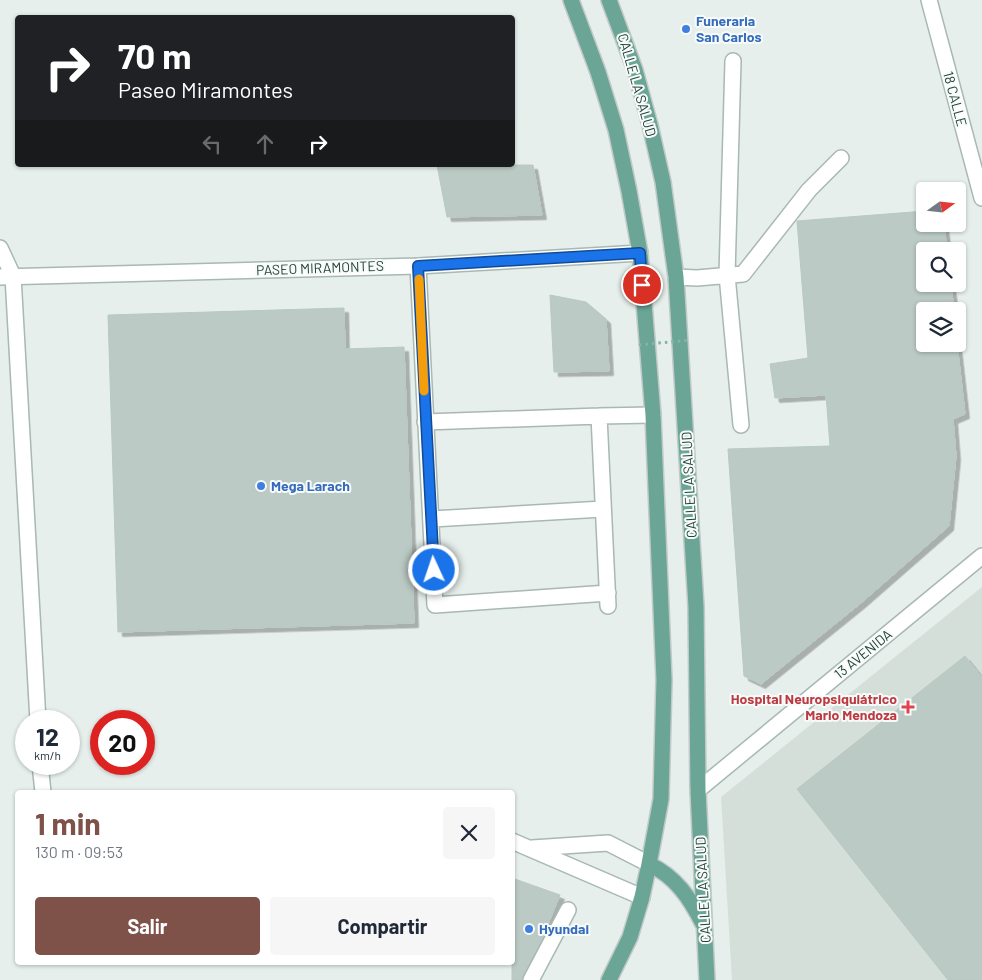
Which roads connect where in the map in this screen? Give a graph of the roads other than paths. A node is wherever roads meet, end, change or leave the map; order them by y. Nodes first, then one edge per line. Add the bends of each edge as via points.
1 (571, 0) edge
2 (609, 0) edge
3 (929, 0) edge
4 (733, 61) dead end
5 (841, 158) dead end
6 (982, 198) edge
7 (0, 248) edge
8 (640, 253) junction
9 (418, 266) junction
10 (726, 275) junction
11 (7, 277) edge
12 (676, 277) junction
13 (653, 415) junction
14 (599, 416) junction
15 (425, 422) junction
16 (741, 426) dead end
17 (603, 509) junction
18 (432, 519) junction
19 (982, 556) edge
20 (37, 710) edge
21 (41, 775) edge
22 (42, 790) edge
23 (698, 790) junction
24 (515, 842) edge
25 (531, 848) junction
26 (649, 864) junction
27 (642, 896) junction
28 (568, 910) dead end
29 (704, 927) junction
30 (531, 980) edge
31 (609, 980) edge
32 (707, 980) edge

1 - 8 main road via 616,130
2 - 12 main road, CALLE LA SALUD via 650,125 663,182
3 - 6 street, 18 CALLE
4 - 10 street
5 - 10 street via 810,190 743,274
7 - 11 street
8 - 9 street, PASEO MIRAMONTES
8 - 13 main road
9 - 11 street, PASEO MIRAMONTES
9 - 15 street
10 - 12 street
10 - 16 street
11 - 20 street
12 - 23 main road, CALLE LA SALUD via 696,606
13 - 14 street
13 - 26 main road via 664,680 661,799
14 - 15 street
14 - 17 street
15 - 18 street
17 - 18 street
17 - 18 street via 608,600 435,605
19 - 23 street, 13 AVENIDA
21 - 22 street
23 - 29 main road, CALLE LA SALUD
24 - 25 street
25 - 26 street via 608,842
25 - 27 street
26 - 27 main road
26 - 29 main road via 662,870 685,892
27 - 31 main road via 630,937
28 - 30 street
29 - 32 main road, CALLE LA SALUD

